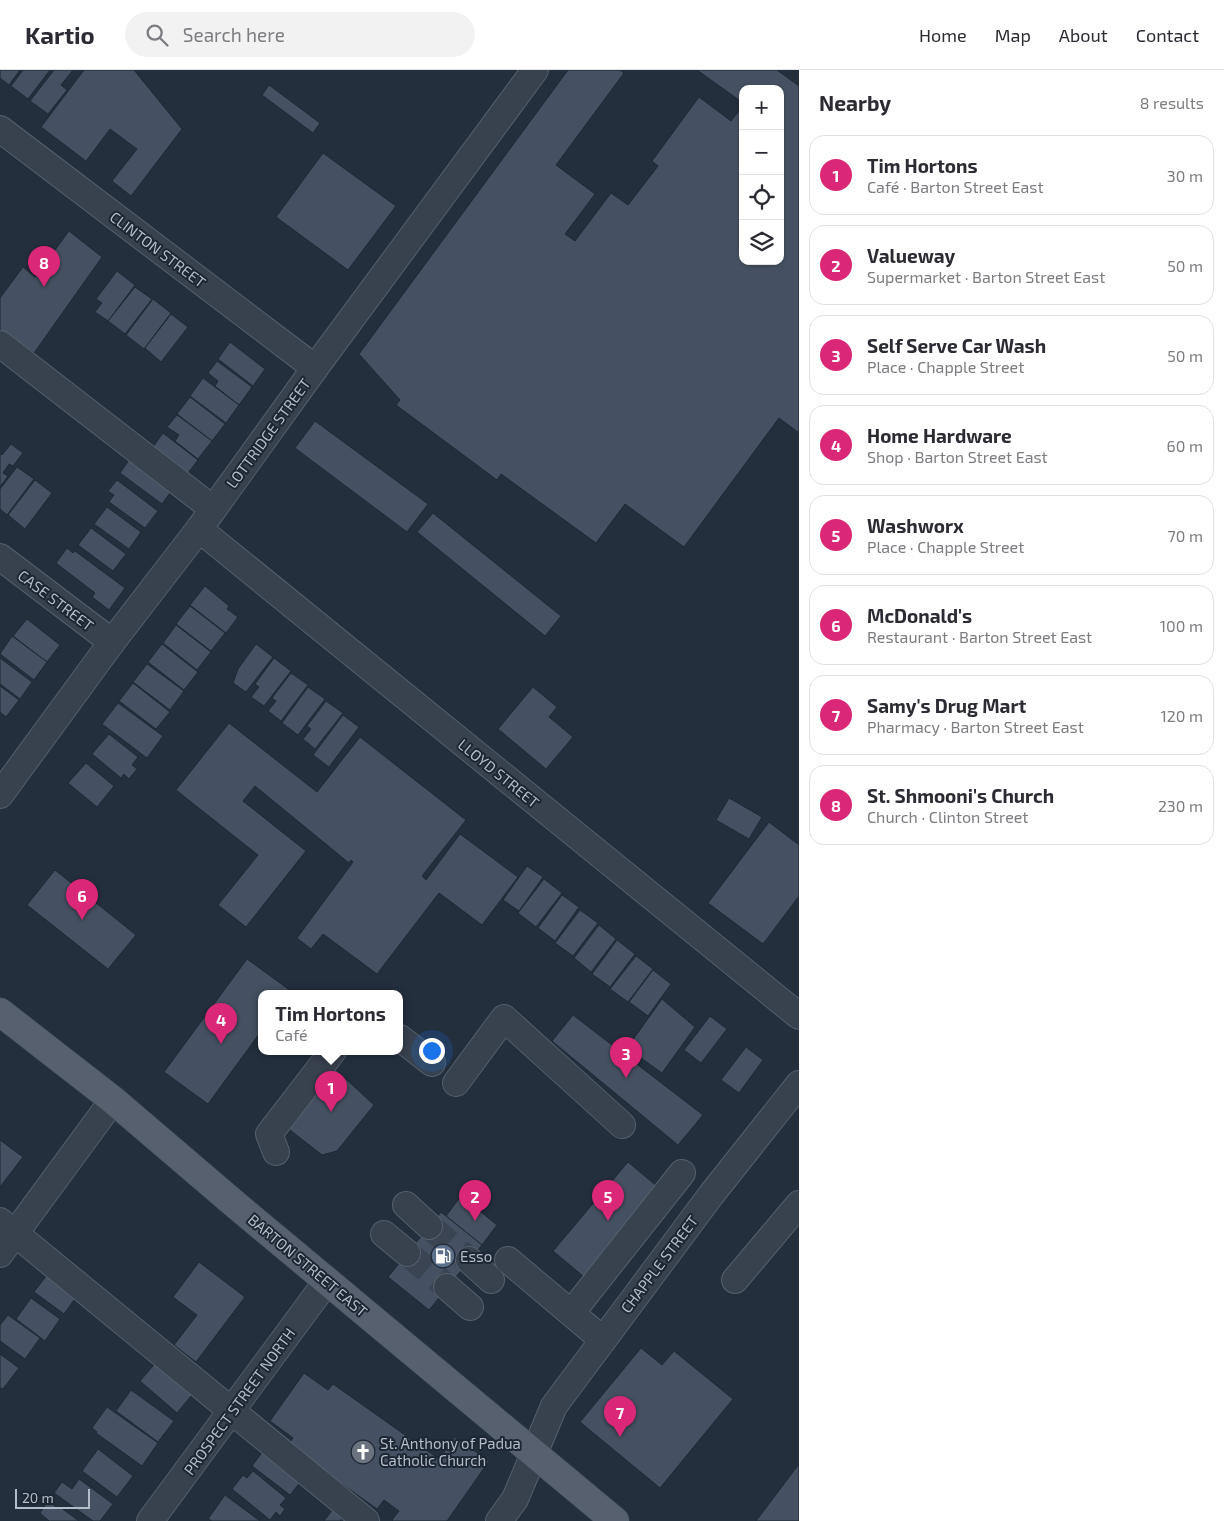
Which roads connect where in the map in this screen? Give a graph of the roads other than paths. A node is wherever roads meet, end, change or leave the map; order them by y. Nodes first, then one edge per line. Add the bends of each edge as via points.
1 (522, 75) edge
2 (0, 130) edge
3 (0, 344) edge
4 (315, 368) junction
5 (206, 519) junction
6 (0, 557) edge
7 (112, 642) junction
8 (3, 784) edge
9 (0, 1012) edge
10 (799, 1016) edge
11 (403, 1040) edge
12 (330, 1055) edge
13 (432, 1063) dead end
14 (456, 1083) dead end
15 (799, 1084) edge
16 (114, 1100) junction
17 (622, 1125) dead end
18 (276, 1152) dead end
19 (682, 1173) dead end
20 (799, 1204) edge
21 (406, 1205) dead end
22 (429, 1226) tunnel mouth
23 (384, 1234) dead end
24 (5, 1236) edge
25 (407, 1253) tunnel mouth
26 (469, 1260) tunnel mouth
27 (508, 1260) dead end
28 (491, 1280) dead end
29 (734, 1280) dead end
30 (327, 1281) junction
31 (447, 1287) tunnel mouth
32 (470, 1307) dead end
33 (572, 1312) junction
34 (603, 1340) junction
35 (232, 1410) junction
36 (534, 1454) junction
37 (150, 1521) edge
38 (366, 1521) edge
39 (499, 1521) edge
40 (615, 1521) edge

1 - 4 street, LOTTRIDGE STREET
2 - 4 street, CLINTON STREET
3 - 5 street, LLOYD STREET
4 - 5 street, LOTTRIDGE STREET
5 - 7 street, LOTTRIDGE STREET
5 - 10 street, LLOYD STREET
6 - 7 street, CASE STREET
7 - 8 street, LOTTRIDGE STREET
9 - 16 main road, BARTON STREET EAST
11 - 13 street
12 - 18 street via 269,1134
14 - 17 street via 504,1018
15 - 34 street, CHAPPLE STREET
16 - 24 street
16 - 30 main road, BARTON STREET EAST
19 - 33 street
20 - 29 street
21 - 22 street
23 - 25 street
24 - 35 street
26 - 28 street
27 - 33 street
30 - 35 street, PROSPECT STREET NORTH
30 - 36 main road, BARTON STREET EAST
31 - 32 street
33 - 34 street
34 - 36 street, CHAPPLE STREET via 554,1406
35 - 37 street, PROSPECT STREET NORTH
35 - 38 street
36 - 39 street, CHAPPLE STREET via 515,1500
36 - 40 main road, BARTON STREET EAST

